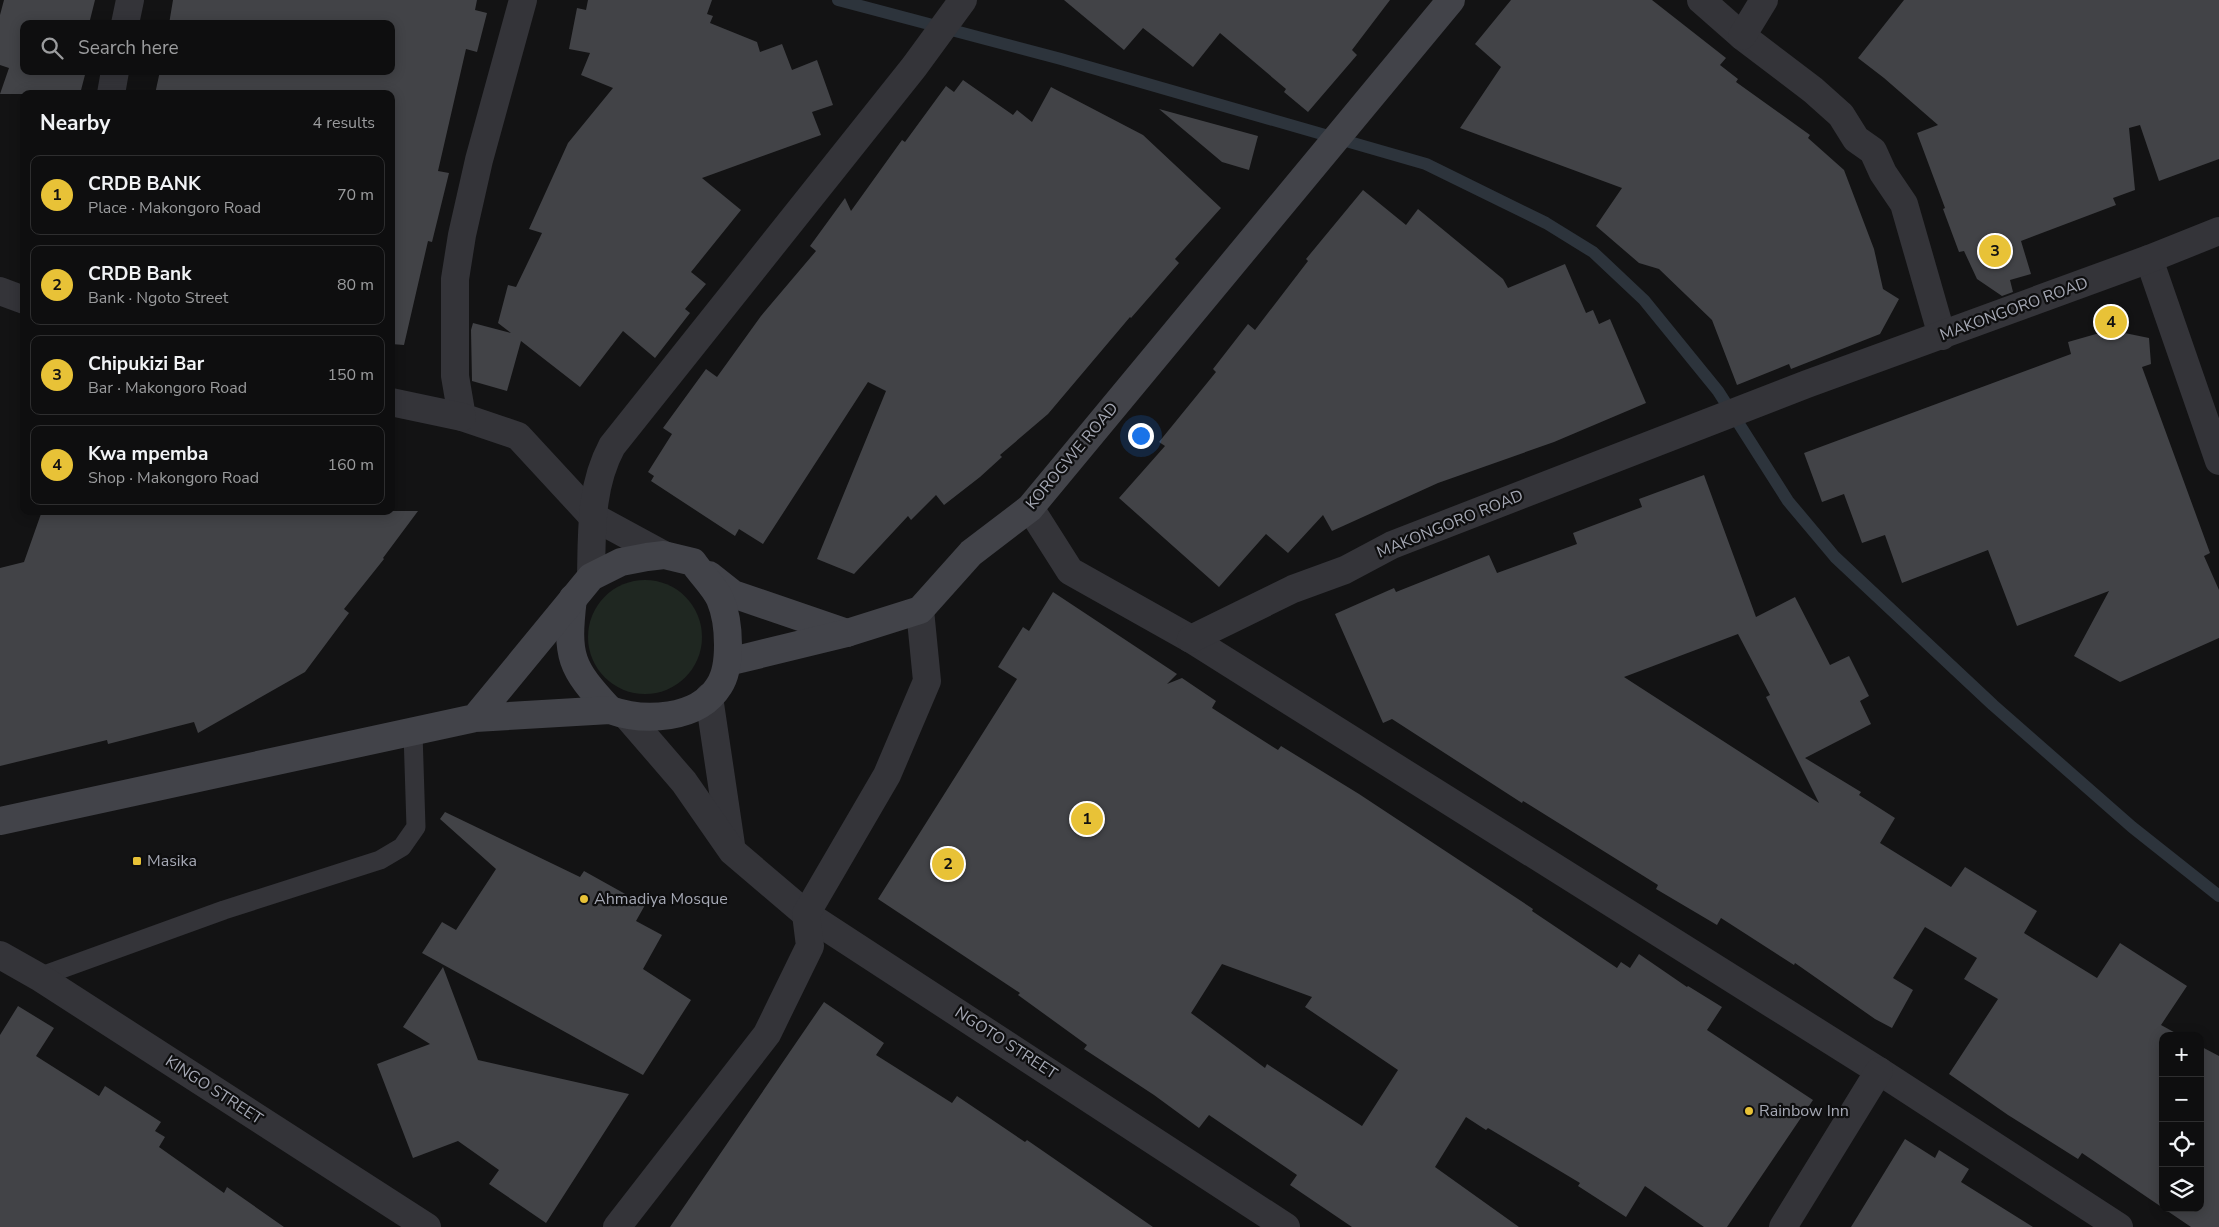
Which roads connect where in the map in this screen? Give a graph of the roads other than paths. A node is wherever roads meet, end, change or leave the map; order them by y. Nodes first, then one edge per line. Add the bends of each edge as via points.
1 (130, 0) edge
2 (523, 0) edge
3 (963, 0) edge
4 (1451, 0) edge
5 (1701, 0) edge
6 (1764, 0) edge
7 (126, 20) edge
8 (1742, 36) junction
9 (114, 75) edge
10 (112, 90) edge
11 (2219, 231) edge
12 (2149, 260) junction
13 (0, 291) edge
14 (20, 298) edge
15 (1942, 336) junction
16 (395, 403) edge
17 (462, 417) junction
18 (2219, 461) edge
19 (1030, 508) junction
20 (592, 516) junction
21 (664, 556) junction
22 (693, 562) junction
23 (590, 577) junction
24 (572, 598) junction
25 (920, 610) junction
26 (847, 633) junction
27 (1191, 639) junction
28 (728, 662) junction
29 (710, 697) junction
30 (618, 713) junction
31 (475, 718) junction
32 (413, 733) junction
33 (0, 820) edge
34 (732, 851) junction
35 (806, 914) junction
36 (0, 954) edge
37 (39, 977) junction
38 (1878, 1071) junction
39 (427, 1227) edge
40 (617, 1227) edge
41 (1286, 1227) edge
42 (1783, 1227) edge
43 (2119, 1227) edge

1 - 7 street
2 - 17 street via 478,160 455,279 455,376
3 - 20 street via 914,67 612,446 598,478
4 - 19 main road, KOROGWE ROAD
5 - 8 street
6 - 8 street
8 - 15 street via 1813,90 1841,115 1856,138 1873,151 1904,204
9 - 10 street
11 - 12 street, MAKONGORO ROAD
12 - 15 street, MAKONGORO ROAD
12 - 18 street
13 - 14 street
15 - 27 street, MAKONGORO ROAD via 1807,384 1392,546 1345,570 1293,589
16 - 17 street
17 - 20 street via 518,436
19 - 25 main road, KOROGWE ROAD via 971,552
19 - 27 street via 1070,571
20 - 21 street
20 - 23 street
21 - 22 main road
21 - 23 main road via 621,562
22 - 26 main road via 733,594
22 - 28 main road via 720,599 728,630
23 - 24 main road
24 - 30 main road via 569,636 575,664 584,682
24 - 31 main road
25 - 26 main road
25 - 35 street via 927,681 888,775
26 - 28 main road
27 - 38 street
28 - 29 main road via 719,686
29 - 30 main road via 686,711 671,715
29 - 34 street
30 - 31 main road
30 - 34 street, NGOTO STREET via 684,782
31 - 32 main road
32 - 33 main road
32 - 37 lane via 416,827 402,847 380,860 224,910
34 - 35 street, NGOTO STREET
35 - 40 street via 810,946 767,1034
35 - 41 street, NGOTO STREET
36 - 37 street, KINGO STREET
37 - 39 street, KINGO STREET
38 - 42 street
38 - 43 street

